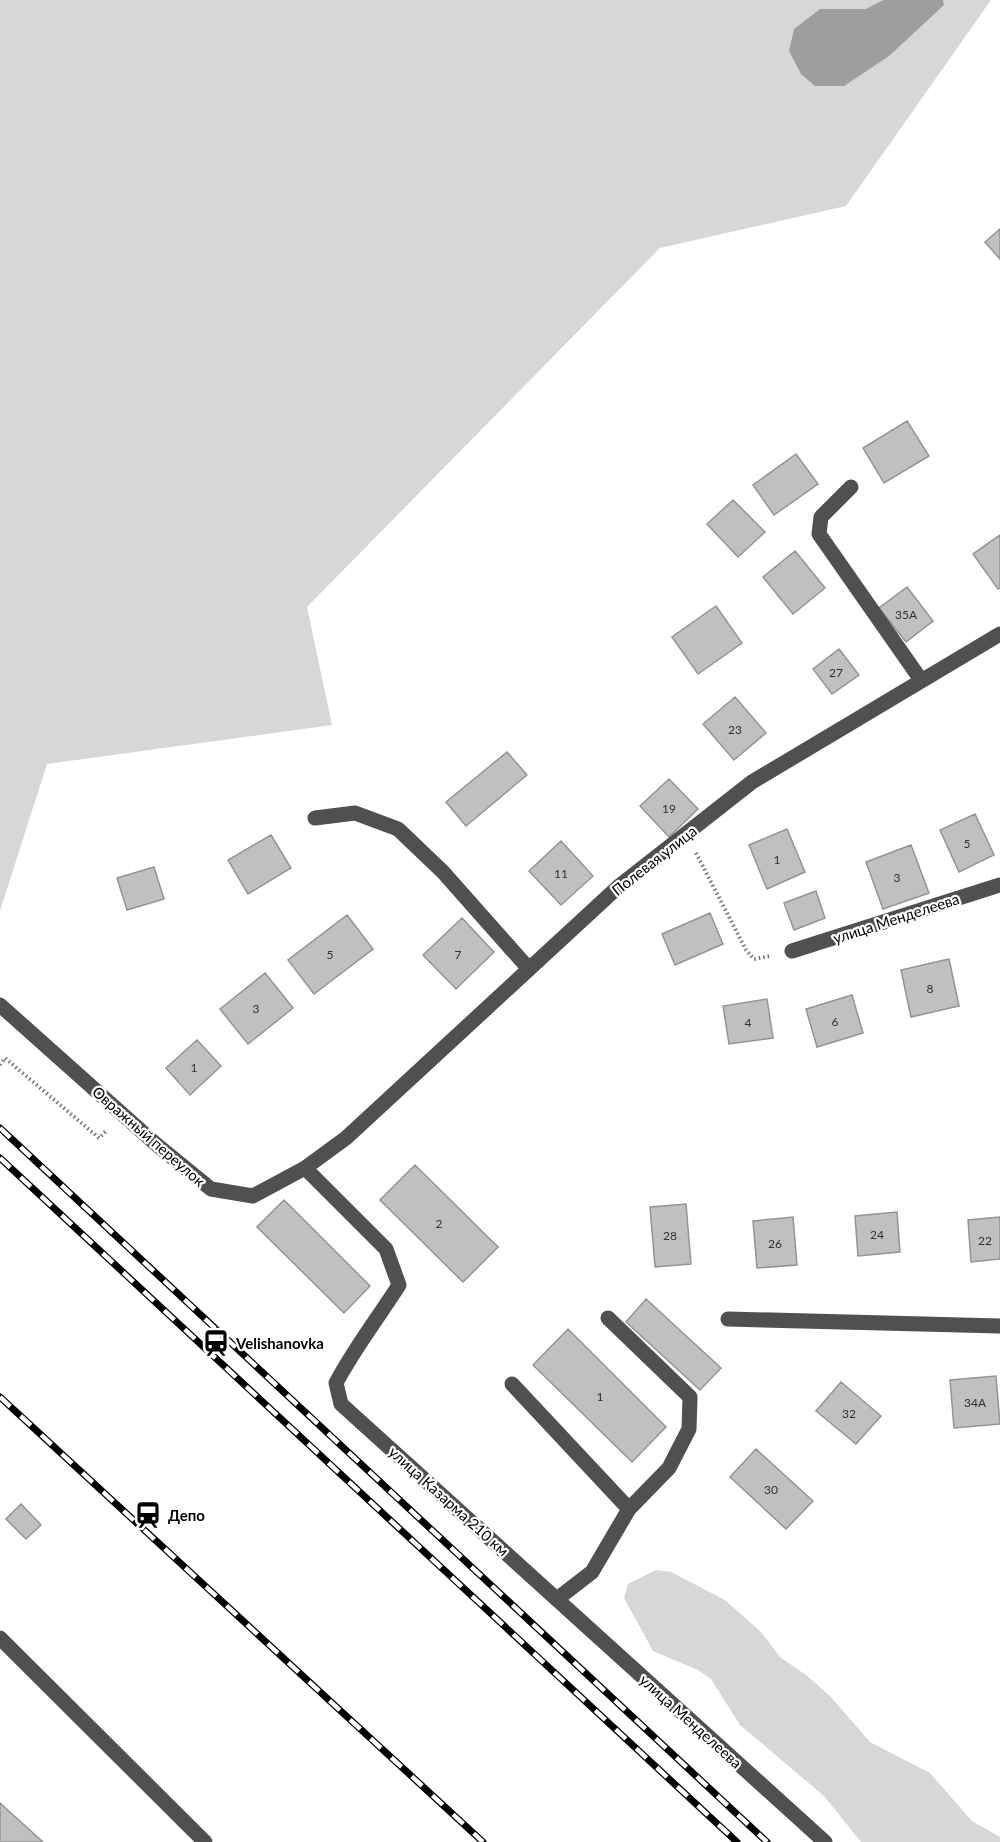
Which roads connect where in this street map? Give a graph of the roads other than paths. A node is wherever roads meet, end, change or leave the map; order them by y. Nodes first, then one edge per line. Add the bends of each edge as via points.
1 (851, 488) dead end
2 (1000, 634) edge
3 (921, 680) junction
4 (315, 818) dead end
5 (1000, 885) edge
6 (792, 951) road end
7 (529, 969) junction
8 (0, 1005) edge
9 (346, 1138) joint
10 (305, 1168) junction
11 (608, 1318) dead end
12 (728, 1319) dead end
13 (1000, 1326) edge
14 (512, 1384) dead end
15 (629, 1509) junction
16 (557, 1599) junction
17 (0, 1638) edge
18 (205, 1842) edge
19 (825, 1842) edge

1 - 3 street via 821,517 819,534
2 - 3 street, Полевая улица
3 - 7 street, Полевая улица via 752,782 618,887
4 - 7 street via 355,813 398,828 443,872
5 - 6 street, улица Менделеева
7 - 9 street, Полевая улица
8 - 10 street, Овражный переулок via 211,1189 253,1196
9 - 10 street, Овражный переулок
10 - 16 street, улица Казарма 210 км via 386,1249 399,1285 336,1383 341,1404
11 - 15 street via 690,1397 689,1430 669,1468
12 - 13 street
14 - 15 street
15 - 16 street via 592,1572
16 - 19 street, улица Менделеева
17 - 18 street

